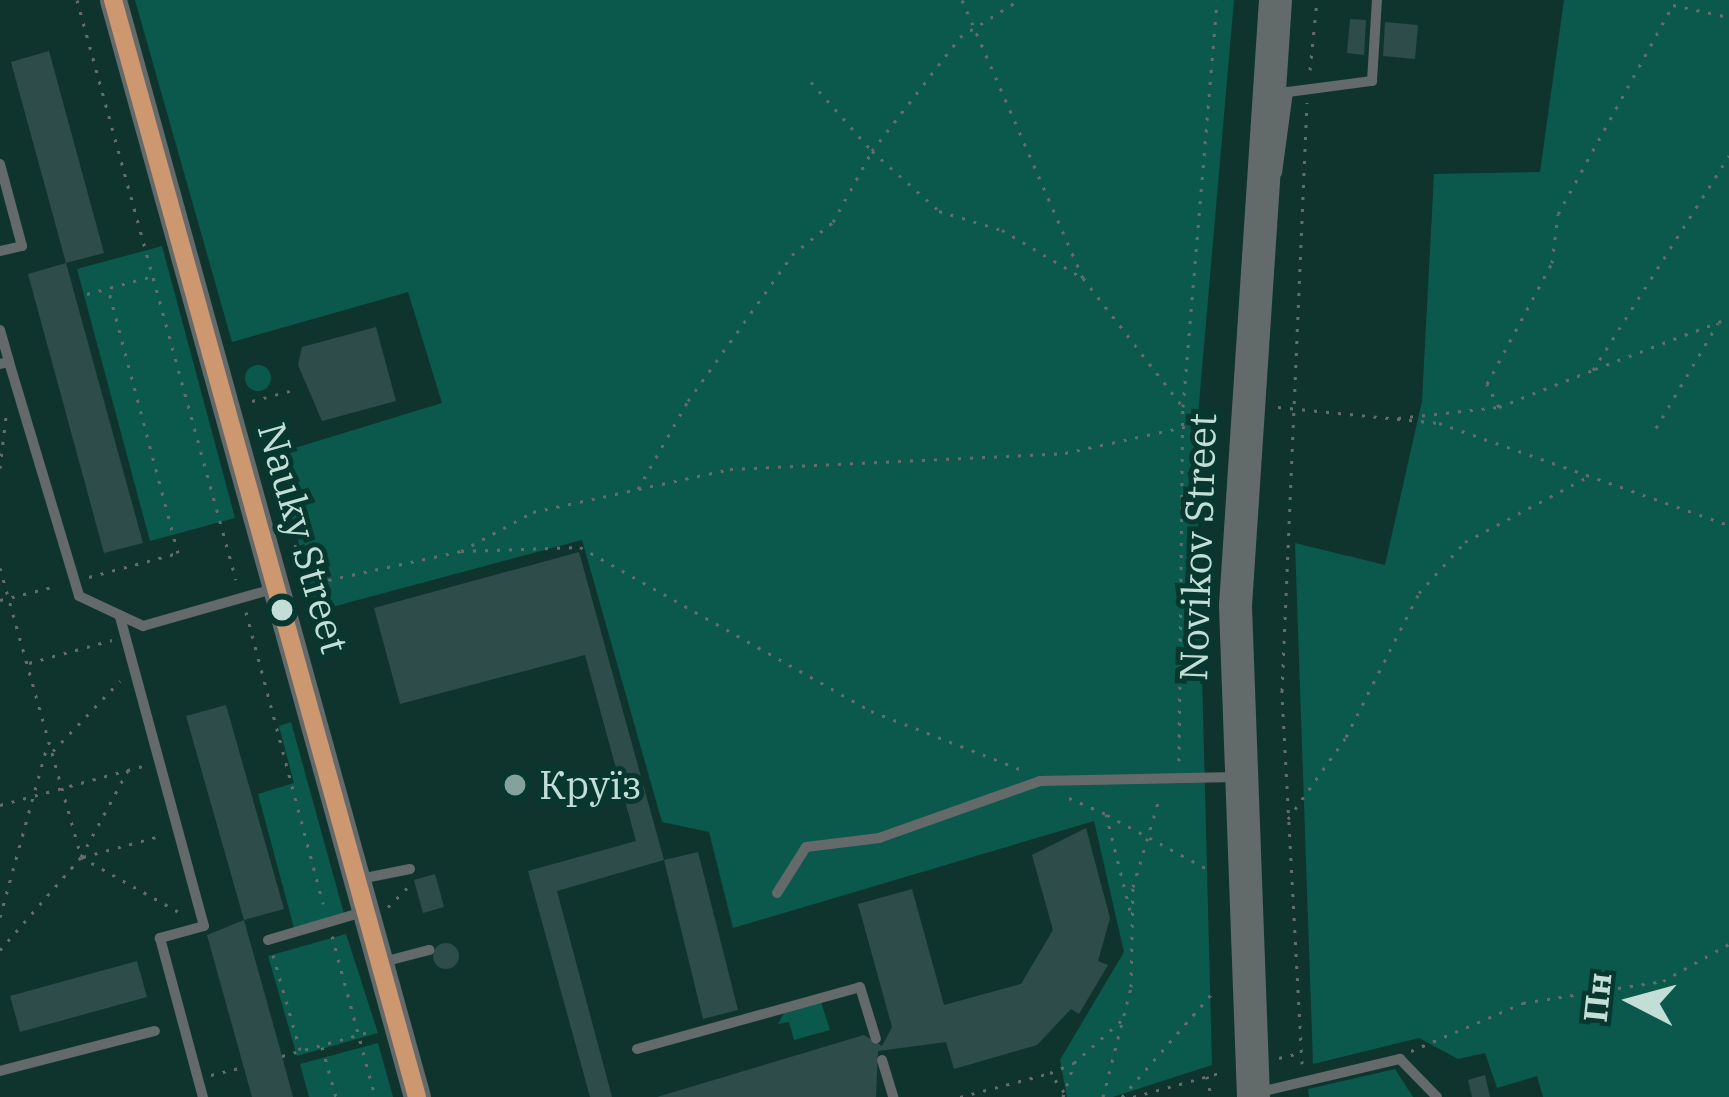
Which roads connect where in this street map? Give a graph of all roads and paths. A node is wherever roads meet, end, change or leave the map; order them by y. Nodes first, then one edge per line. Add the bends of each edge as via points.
1 (77, 0) edge
2 (112, 0) edge
3 (962, 0) edge
4 (1019, 0) edge
5 (1217, 0) edge
6 (1275, 0) edge
7 (1317, 0) edge
8 (1377, 0) edge
9 (1729, 16) edge
10 (973, 32) junction
11 (811, 82) dead end
12 (1277, 90) junction
13 (1308, 94) junction
14 (872, 151) junction
15 (1729, 156) edge
16 (0, 164) edge
17 (0, 251) edge
18 (151, 276) junction
19 (1083, 278) junction
20 (108, 288) junction
21 (88, 294) dead end
22 (1729, 318) edge
23 (1719, 322) junction
24 (0, 330) edge
25 (7, 366) edge
26 (1593, 370) junction
27 (1288, 404) junction
28 (1183, 407) junction
29 (1499, 407) junction
30 (1271, 410) dead end
31 (1390, 419) junction
32 (1207, 422) dead end
33 (1656, 428) dead end
34 (1183, 432) junction
35 (270, 452) dead end
36 (0, 468) edge
37 (1587, 477) junction
38 (637, 492) junction
39 (1729, 524) edge
40 (461, 551) junction
41 (0, 568) edge
42 (70, 582) junction
43 (305, 585) junction
44 (285, 588) junction
45 (8, 598) junction
46 (242, 598) junction
47 (0, 600) edge
48 (120, 617) junction
49 (124, 637) junction
50 (27, 664) junction
51 (132, 666) junction
52 (49, 741) junction
53 (52, 752) junction
54 (159, 761) junction
55 (128, 770) junction
56 (1171, 777) junction
57 (1236, 777) junction
58 (1040, 781) junction
59 (62, 788) junction
60 (30, 797) junction
61 (0, 805) edge
62 (1106, 814) junction
63 (1286, 821) junction
64 (178, 831) junction
65 (1142, 840) junction
66 (81, 857) junction
67 (408, 869) joint
68 (1209, 870) dead end
69 (357, 879) junction
70 (777, 892) dead end
71 (1130, 912) junction
72 (0, 916) edge
73 (368, 918) junction
74 (328, 922) junction
75 (204, 926) junction
76 (268, 940) joint
77 (1729, 944) edge
78 (0, 950) edge
79 (429, 950) dead end
80 (380, 963) junction
81 (1215, 990) dead end
82 (1124, 1019) junction
83 (397, 1024) junction
84 (155, 1031) dead end
85 (359, 1034) junction
86 (876, 1039) dead end
87 (322, 1045) junction
88 (637, 1049) dead end
89 (300, 1052) junction
90 (1301, 1053) junction
91 (1287, 1056) dead end
92 (282, 1057) dead end
93 (1400, 1059) junction
94 (882, 1060) dead end
95 (1074, 1063) junction
96 (244, 1066) dead end
97 (0, 1071) edge
98 (1050, 1073) junction
99 (1303, 1075) dead end
100 (1208, 1076) junction
101 (198, 1079) junction
102 (1243, 1085) edge
103 (1064, 1095) edge
104 (203, 1097) edge
105 (336, 1097) edge
106 (375, 1097) edge
107 (417, 1097) edge
108 (892, 1097) edge
109 (960, 1097) edge
110 (1103, 1097) edge
111 (1122, 1097) edge
112 (1132, 1097) edge
113 (1211, 1097) edge
114 (1437, 1097) edge

1 - 18 path
2 - 44 street, Nauky Street
3 - 10 path
4 - 10 path
5 - 28 path
6 - 12 main road, Novikov Street
7 - 13 path
8 - 13 lane via 1372,81
9 - 29 path via 1673,5 1558,214 1552,263 1487,384
10 - 14 path
10 - 19 path
11 - 14 path
12 - 13 lane
12 - 57 main road, Novikov Street via 1257,192
13 - 27 path
14 - 19 path via 939,211 1002,230
14 - 38 path via 833,222 792,255 688,401
15 - 26 path
16 - 17 lane via 22,245
18 - 20 path
18 - 46 path
19 - 28 path
20 - 21 path
20 - 42 path via 178,554
22 - 23 path
23 - 26 path
23 - 33 path
24 - 25 lane
25 - 36 path
25 - 42 lane
26 - 29 path
27 - 30 path
27 - 31 path
27 - 63 path
28 - 34 path
29 - 31 path
31 - 37 path via 1438,423
32 - 34 path
34 - 38 path via 1065,453 753,466
34 - 56 path via 1180,742
35 - 43 path
37 - 39 path
37 - 63 path via 1465,542 1419,593 1346,737
38 - 40 path via 533,512
40 - 43 path
40 - 58 path via 580,547 871,711 972,742
41 - 45 path
42 - 45 path
42 - 48 lane
43 - 44 path
44 - 46 lane
44 - 69 street, Nauky Street
45 - 47 path
45 - 50 path
46 - 48 lane via 143,626
46 - 74 path
48 - 49 lane
49 - 50 path
49 - 51 lane
50 - 52 path
51 - 53 path via 90,724
51 - 54 lane
52 - 53 path
52 - 60 path
53 - 59 path
54 - 55 path
54 - 64 lane
55 - 59 path
55 - 66 path
56 - 57 lane
56 - 58 lane
56 - 65 path
57 - 102 main road, Novikov Street
58 - 62 path
58 - 70 lane via 879,838 806,847
59 - 60 path
59 - 66 path
60 - 61 path
60 - 72 path
62 - 65 path
62 - 71 path
63 - 90 path
64 - 66 path
64 - 75 lane
65 - 68 path
65 - 71 path
66 - 75 path
66 - 78 path
67 - 69 lane
67 - 73 path via 411,884
69 - 73 street, Nauky Street
71 - 82 path
73 - 74 lane
73 - 80 street, Nauky Street
74 - 76 lane
74 - 85 path
75 - 101 lane via 160,938
76 - 89 path
77 - 93 path via 1663,981 1523,1003
79 - 80 lane
80 - 83 street, Nauky Street
81 - 111 path
82 - 95 path
82 - 110 path
83 - 85 path
83 - 107 street, Nauky Street
84 - 97 lane
85 - 87 path
85 - 106 path
86 - 88 lane via 860,987
87 - 89 path
87 - 105 path
89 - 92 path
90 - 91 path
90 - 99 path
93 - 102 lane
93 - 114 lane
94 - 108 lane
95 - 98 path
95 - 103 path
96 - 101 path
98 - 103 path
98 - 109 path
100 - 102 path
100 - 112 path
100 - 113 path
101 - 104 lane

